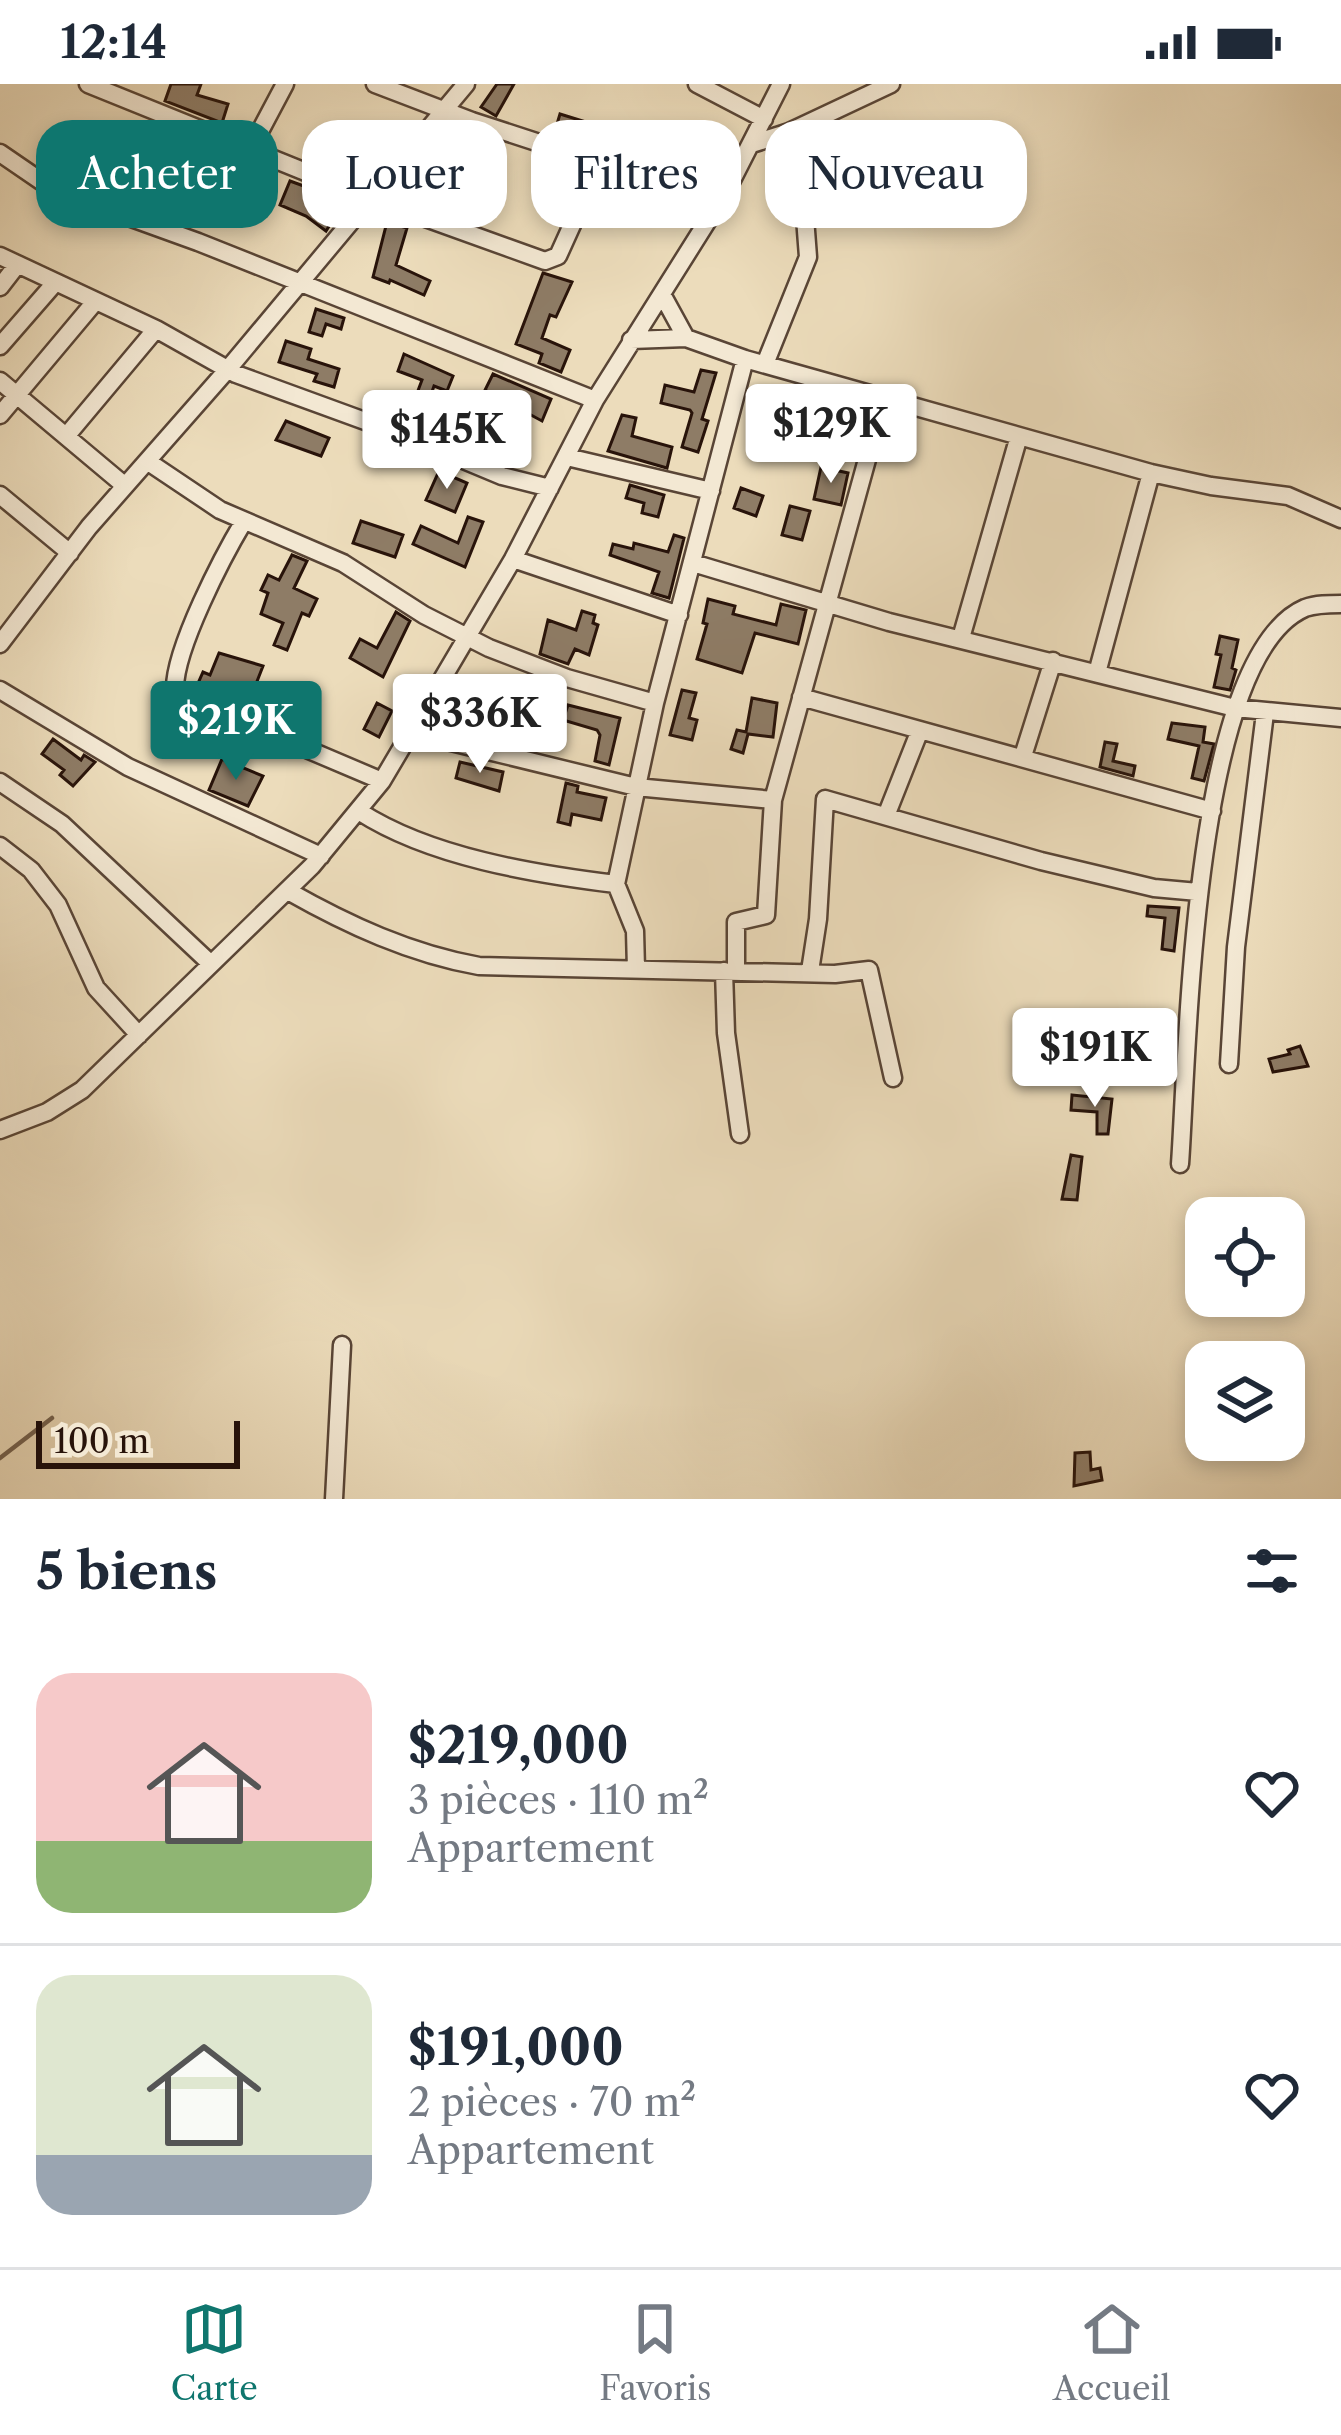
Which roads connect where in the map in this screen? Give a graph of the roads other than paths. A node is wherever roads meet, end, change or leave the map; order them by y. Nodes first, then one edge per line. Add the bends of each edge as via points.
1 (88, 84) edge
2 (285, 84) edge
3 (375, 84) edge
4 (466, 84) edge
5 (697, 84) edge
6 (781, 84) edge
7 (890, 84) edge
8 (445, 111) junction
9 (764, 119) junction
10 (178, 120) edge
11 (266, 120) edge
12 (437, 120) edge
13 (814, 120) edge
14 (531, 140) edge
15 (765, 140) edge
16 (752, 144) junction
17 (0, 153) edge
18 (741, 164) edge
19 (345, 228) edge
20 (454, 228) edge
21 (571, 228) edge
22 (705, 228) edge
23 (806, 228) edge
24 (8, 261) edge
25 (298, 283) junction
26 (54, 284) junction
27 (0, 287) edge
28 (663, 296) junction
29 (94, 303) junction
30 (156, 329) junction
31 (686, 338) junction
32 (631, 340) junction
33 (0, 346) edge
34 (745, 359) junction
35 (765, 364) junction
36 (228, 369) junction
37 (0, 381) edge
38 (17, 393) junction
39 (884, 398) junction
40 (595, 400) junction
41 (0, 415) edge
42 (68, 434) junction
43 (1019, 436) junction
44 (567, 457) junction
45 (147, 461) junction
46 (1151, 473) junction
47 (124, 485) junction
48 (550, 488) junction
49 (711, 491) junction
50 (0, 495) edge
51 (1341, 519) edge
52 (244, 521) junction
53 (70, 553) junction
54 (513, 559) junction
55 (693, 562) junction
56 (827, 603) junction
57 (1341, 604) edge
58 (679, 615) junction
59 (468, 638) junction
60 (961, 638) junction
61 (0, 644) edge
62 (1053, 661) junction
63 (1097, 673) junction
64 (0, 690) edge
65 (801, 697) junction
66 (655, 703) junction
67 (1235, 708) junction
68 (1265, 713) junction
69 (1341, 718) edge
70 (416, 728) junction
71 (920, 730) junction
72 (1024, 756) junction
73 (382, 781) junction
74 (0, 782) edge
75 (636, 787) junction
76 (773, 800) junction
77 (1212, 811) junction
78 (360, 812) junction
79 (886, 816) junction
80 (0, 846) edge
81 (321, 856) junction
82 (616, 884) junction
83 (287, 891) junction
84 (1198, 892) junction
85 (211, 964) junction
86 (636, 969) junction
87 (730, 971) junction
88 (810, 971) junction
89 (139, 1035) junction
90 (1229, 1064) dead end
91 (893, 1078) dead end
92 (0, 1130) edge
93 (740, 1134) dead end
94 (1180, 1164) dead end
95 (342, 1345) dead end
96 (334, 1499) edge

1 - 10 street
2 - 11 street
3 - 8 street
4 - 8 street
5 - 9 street
6 - 9 street
7 - 13 street
8 - 12 street
8 - 14 street
9 - 16 street
15 - 16 street
16 - 18 street
17 - 25 street via 54,190
19 - 25 street
20 - 21 street via 550,262
22 - 28 street
23 - 35 street via 808,257
24 - 26 street
24 - 27 street
25 - 36 street
25 - 40 street
26 - 29 street
26 - 33 street
28 - 31 street
28 - 32 street
29 - 30 street
29 - 38 street
30 - 36 street
30 - 42 street
31 - 32 street
31 - 34 street
32 - 40 street
34 - 35 street
34 - 49 street
35 - 39 street
36 - 45 street
36 - 48 street
37 - 38 street
38 - 41 street
38 - 42 street
39 - 43 street
39 - 56 street
40 - 44 street
42 - 47 street
43 - 46 street
43 - 60 street
44 - 48 street
44 - 49 street
45 - 47 street
45 - 52 street
46 - 51 street via 1288,496
46 - 63 street
47 - 53 street
48 - 54 street
49 - 55 street
50 - 53 street
52 - 59 street via 343,563
52 - 73 street via 207,594 175,688
53 - 61 street
54 - 58 street
54 - 59 street
55 - 56 street
55 - 58 street
56 - 60 street
56 - 65 street
57 - 67 street via 1304,609 1282,626
58 - 66 street
59 - 66 street
59 - 70 street
60 - 62 street
62 - 63 street
62 - 72 street
63 - 67 street
64 - 81 street via 128,766
65 - 71 street
65 - 76 street
66 - 75 street
67 - 68 street
67 - 77 street
68 - 69 street
68 - 90 street
70 - 73 street
70 - 75 street
71 - 72 street
71 - 79 street
72 - 77 street
73 - 78 street
74 - 85 street via 62,824
75 - 76 street
75 - 82 street
76 - 87 street via 766,915 737,920
77 - 84 street
78 - 81 street
78 - 82 street via 428,844
79 - 84 street via 1040,861
79 - 88 street via 830,799 822,804
80 - 89 street via 58,904 96,988
81 - 83 street
82 - 86 street via 635,931
83 - 85 street
83 - 86 street via 446,960 509,969
84 - 94 street
85 - 89 street
86 - 87 street
87 - 88 street
87 - 93 street via 726,1033
88 - 91 street via 872,973
89 - 92 street via 69,1101
95 - 96 street

